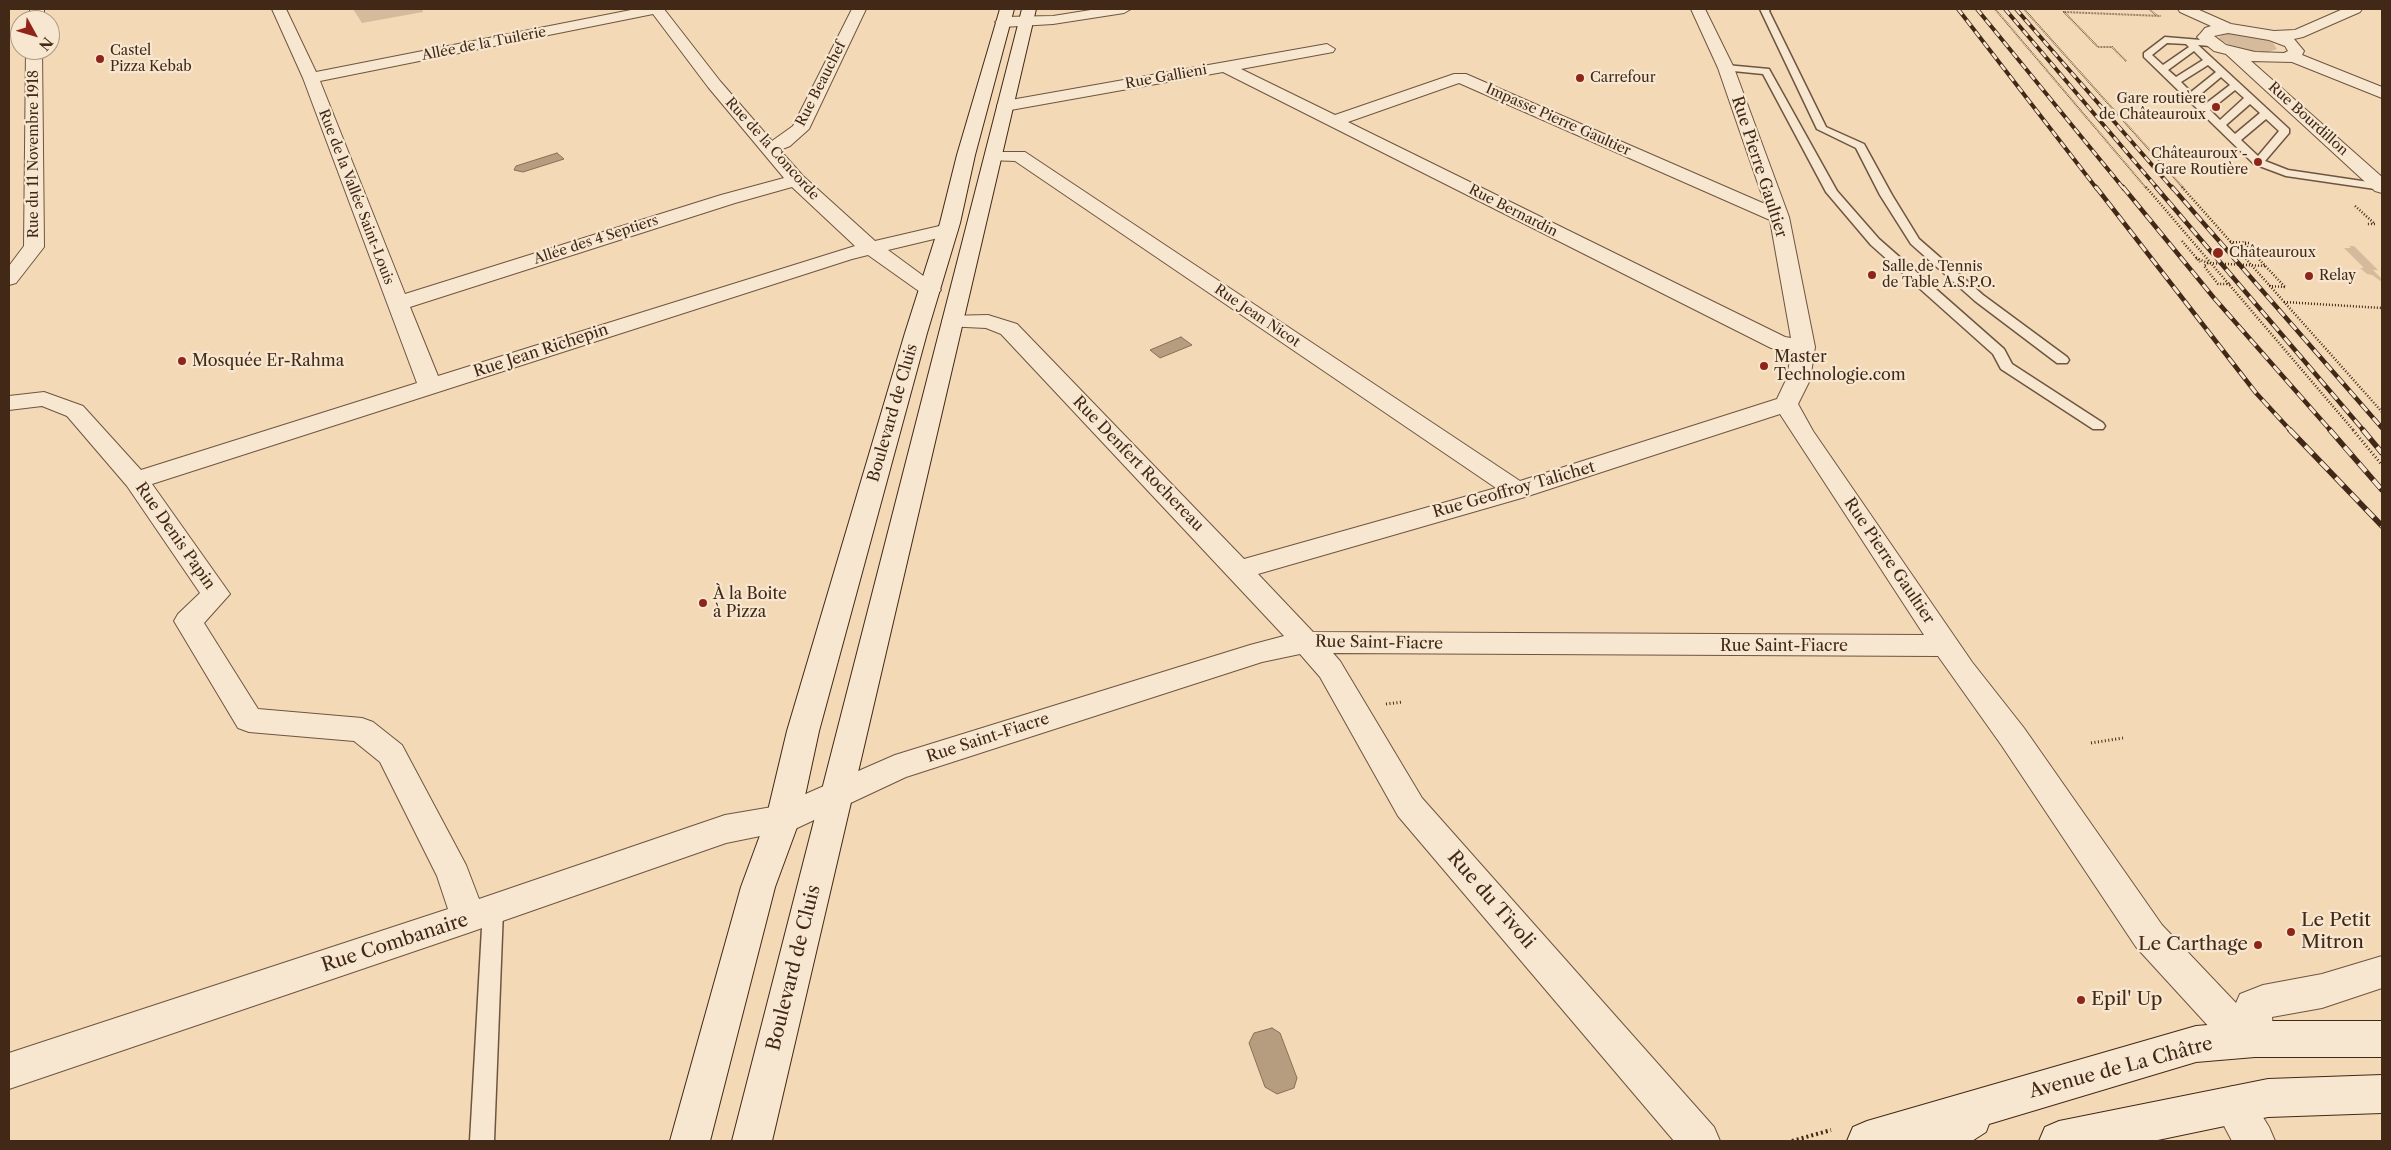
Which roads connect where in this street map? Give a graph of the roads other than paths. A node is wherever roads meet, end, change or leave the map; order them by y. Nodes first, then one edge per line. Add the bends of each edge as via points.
1 (279, 9) edge
2 (657, 9) edge
3 (859, 9) edge
4 (1124, 9) edge
5 (1698, 9) edge
6 (1753, 9) edge
7 (1765, 9) edge
8 (2185, 9) edge
9 (2355, 9) edge
10 (1016, 15) edge
11 (2228, 28) junction
12 (2274, 36) junction
13 (2210, 43) junction
14 (2192, 44) junction
15 (1327, 49) dead end
16 (2233, 53) junction
17 (2292, 56) junction
18 (2266, 58) junction
19 (34, 60) edge
20 (2209, 60) junction
21 (1226, 66) junction
22 (1726, 68) junction
23 (2163, 70) junction
24 (2222, 72) junction
25 (311, 78) junction
26 (2175, 82) junction
27 (2236, 85) junction
28 (2382, 93) edge
29 (2191, 97) junction
30 (2250, 98) junction
31 (1005, 106) junction
32 (2204, 110) junction
33 (2266, 113) junction
34 (1334, 121) junction
35 (2220, 125) junction
36 (2235, 140) junction
37 (770, 148) junction
38 (994, 156) junction
39 (2258, 162) junction
40 (2382, 175) edge
41 (796, 180) junction
42 (2382, 187) edge
43 (1779, 217) junction
44 (948, 230) junction
45 (869, 247) junction
46 (9, 279) edge
47 (930, 290) junction
48 (397, 304) junction
49 (953, 321) junction
50 (1804, 347) junction
51 (2062, 360) dead end
52 (430, 386) junction
53 (9, 403) edge
54 (1786, 404) junction
55 (2098, 426) dead end
56 (136, 480) junction
57 (1516, 491) junction
58 (1240, 571) junction
59 (1306, 642) junction
60 (1946, 646) junction
61 (837, 796) junction
62 (782, 819) junction
63 (480, 914) junction
64 (2382, 972) edge
65 (2255, 1039) junction
66 (2382, 1040) edge
67 (9, 1071) edge
68 (2382, 1094) edge
69 (1992, 1104) junction
70 (2234, 1105) junction
71 (482, 1141) edge
72 (690, 1141) edge
73 (752, 1141) edge
74 (1700, 1141) edge
75 (1867, 1141) edge
76 (1938, 1141) edge
77 (2059, 1141) edge
78 (2255, 1141) edge

1 - 25 street, Rue de la Vallée Saint-Louis
2 - 25 street, Allée de la Tuilerie
2 - 37 street, Rue de la Concorde via 714,84
3 - 37 street, Rue Beauchef via 800,128 784,142
4 - 10 street via 1053,20
5 - 22 street, Rue Pierre Gaultier
6 - 7 lane
7 - 51 lane via 1822,129 1860,146 1916,241 1979,298
8 - 11 street
9 - 12 street via 2298,34
10 - 31 street, Boulevard de Cluis
10 - 44 street, Boulevard de Cluis
11 - 12 street
11 - 13 street via 2207,32 2205,37
12 - 17 street via 2294,47 2296,51
13 - 14 lane
13 - 16 street
14 - 20 lane
14 - 23 lane
14 - 23 lane via 2165,40 2147,55
15 - 21 street, Rue Gallieni
16 - 18 street
16 - 42 street, Rue Bourdillon
17 - 18 street
17 - 28 street
18 - 40 street, Rue Bourdillon via 2266,66 2273,77
19 - 46 street, Rue du 11 Novembre 1918 via 34,247
20 - 24 lane
20 - 26 lane
21 - 31 street, Rue Gallieni
21 - 34 street, Rue Bernardin
22 - 43 street, Rue Pierre Gaultier
22 - 55 lane via 1766,70 1832,192 1875,242 1999,352 2006,366
23 - 26 lane
24 - 27 lane
24 - 29 lane
25 - 48 street, Rue de la Vallée Saint-Louis
26 - 29 lane
27 - 30 lane
27 - 32 lane
29 - 32 lane
30 - 33 lane
30 - 35 lane
31 - 38 street, Boulevard de Cluis
32 - 35 lane
33 - 36 lane
33 - 39 lane via 2285,131
34 - 43 street, Impasse Pierre Gaultier via 1460,77
34 - 50 street, Rue Bernardin via 1779,344
35 - 36 lane
36 - 39 lane
37 - 41 street, Rue de la Concorde
38 - 49 street, Boulevard de Cluis
38 - 57 street, Rue Jean Nicot via 1019,156
39 - 42 lane via 2286,173
41 - 45 street, Rue de la Concorde
41 - 48 street, Allée des 4 Septiers
43 - 50 street, Rue Pierre Gaultier
44 - 45 street, Rue Jean Richepin
44 - 47 street, Boulevard de Cluis
45 - 47 street, Rue de la Concorde
45 - 52 street, Rue Jean Richepin
47 - 62 street, Boulevard de Cluis via 803,731
48 - 52 street, Rue de la Vallée Saint-Louis
49 - 58 street, Rue Denfert Rochereau via 988,322 1009,329
49 - 61 street, Boulevard de Cluis
50 - 54 street, Rue Pierre Gaultier via 1798,380
52 - 56 street, Rue Jean Richepin
53 - 56 street, Rue Denis Papin via 44,399 75,410
54 - 57 street, Rue Geoffroy Talichet
54 - 60 street, Rue Pierre Gaultier
56 - 63 street, Rue Denis Papin via 216,594 188,621 249,720 362,730 391,754 454,875
57 - 58 street, Rue Geoffroy Talichet
58 - 59 street, Rue Denfert Rochereau
59 - 60 street, Rue Saint-Fiacre
59 - 61 street, Rue Saint-Fiacre via 1260,652 895,768
59 - 74 street, Rue du Tivoli via 1330,669 1410,807
60 - 65 street, Rue Pierre Gaultier via 2013,737 2149,936 2224,1017
61 - 62 street
61 - 73 street, Boulevard de Cluis
62 - 63 street, Rue Combanaire via 726,829
62 - 72 street, Boulevard de Cluis via 758,887
63 - 67 street, Rue Combanaire
63 - 71 lane
64 - 65 street via 2322,991 2252,1006
65 - 66 street, Avenue de La Châtre
65 - 69 street, Avenue de La Châtre via 2196,1044
68 - 70 street via 2268,1098
69 - 75 street, Avenue de La Châtre
69 - 76 street
70 - 77 street
70 - 78 street

